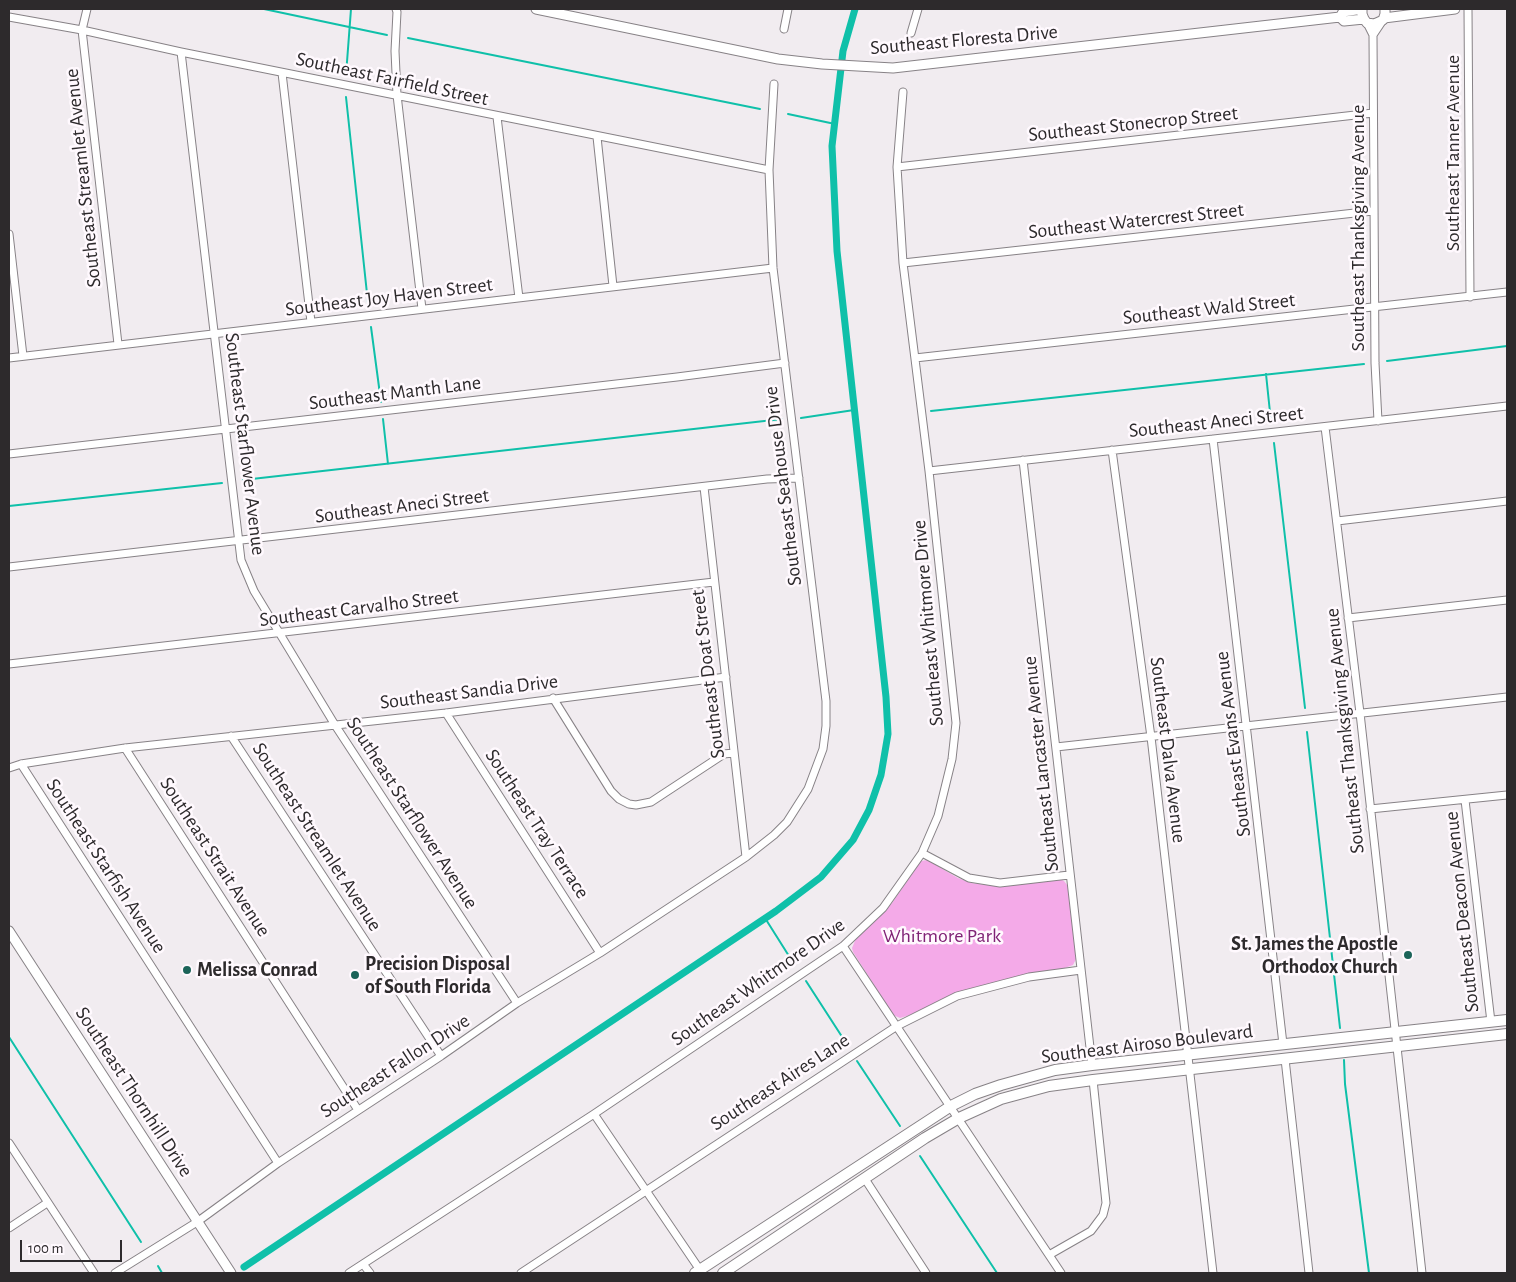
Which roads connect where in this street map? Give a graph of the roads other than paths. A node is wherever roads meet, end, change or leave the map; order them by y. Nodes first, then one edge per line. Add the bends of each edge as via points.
1 (87, 9) edge
2 (536, 9) edge
3 (788, 9) edge
4 (918, 9) edge
5 (1362, 9) edge
6 (1455, 9) edge
7 (1468, 9) edge
8 (398, 10) edge
9 (1384, 16) edge
10 (9, 17) edge
11 (1340, 17) junction
12 (1365, 21) junction
13 (784, 29) dead end
14 (82, 30) junction
15 (911, 33) dead end
16 (1373, 35) junction
17 (181, 52) junction
18 (282, 73) junction
19 (774, 84) dead end
20 (902, 92) dead end
21 (397, 95) junction
22 (1373, 113) junction
23 (497, 117) junction
24 (597, 137) junction
25 (897, 167) junction
26 (769, 170) junction
27 (1374, 211) junction
28 (9, 234) edge
29 (903, 263) junction
30 (774, 268) junction
31 (613, 286) junction
32 (1507, 292) edge
33 (1470, 297) junction
34 (519, 298) junction
35 (1375, 308) junction
36 (422, 309) junction
37 (311, 322) junction
38 (215, 333) junction
39 (118, 344) junction
40 (23, 356) junction
41 (9, 358) edge
42 (915, 358) junction
43 (785, 362) junction
44 (1507, 406) edge
45 (1378, 421) junction
46 (1325, 427) junction
47 (225, 429) junction
48 (1213, 439) junction
49 (1112, 450) junction
50 (9, 454) edge
51 (1023, 460) junction
52 (929, 471) junction
53 (799, 478) junction
54 (704, 487) junction
55 (1507, 500) edge
56 (1337, 521) junction
57 (238, 541) junction
58 (9, 567) edge
59 (714, 582) junction
60 (1507, 600) edge
61 (1348, 618) junction
62 (280, 633) junction
63 (9, 664) edge
64 (726, 677) junction
65 (1507, 696) edge
66 (553, 698) junction
67 (446, 712) junction
68 (1360, 713) junction
69 (335, 725) junction
70 (1247, 726) junction
71 (231, 736) junction
72 (1151, 737) junction
73 (1056, 747) junction
74 (126, 748) junction
75 (733, 753) junction
76 (21, 764) junction
77 (9, 768) edge
78 (1507, 795) edge
79 (1465, 800) junction
80 (1370, 809) junction
81 (922, 853) junction
82 (746, 857) junction
83 (1069, 875) junction
84 (9, 930) edge
85 (843, 946) junction
86 (600, 953) junction
87 (1080, 970) junction
88 (517, 1003) junction
89 (1507, 1020) edge
90 (1491, 1022) junction
91 (897, 1026) junction
92 (1394, 1032) junction
93 (1507, 1034) edge
94 (1283, 1044) junction
95 (1397, 1046) junction
96 (1188, 1055) junction
97 (441, 1056) junction
98 (1285, 1058) junction
99 (1092, 1065) junction
100 (1190, 1069) junction
101 (1093, 1080) junction
102 (952, 1107) junction
103 (358, 1110) junction
104 (594, 1114) junction
105 (960, 1118) junction
106 (9, 1143) edge
107 (278, 1163) junction
108 (865, 1179) junction
109 (646, 1190) junction
110 (816, 1194) junction
111 (47, 1203) junction
112 (825, 1206) junction
113 (197, 1222) junction
114 (9, 1228) edge
115 (1050, 1255) junction
116 (363, 1264) junction
117 (699, 1272) edge
118 (94, 1273) edge
119 (115, 1273) edge
120 (230, 1273) edge
121 (349, 1273) edge
122 (370, 1273) edge
123 (521, 1273) edge
124 (723, 1273) edge
125 (925, 1273) edge
126 (1061, 1273) edge
127 (1213, 1273) edge
128 (1309, 1273) edge
129 (1422, 1273) edge

1 - 14 street, Southeast Streamlet Avenue
2 - 11 street, Southeast Floresta Drive via 778,59 893,68
3 - 13 street
4 - 15 street
5 - 11 street, Southeast Floresta Drive via 1343,12
5 - 12 street
6 - 9 street
7 - 33 street, Southeast Tanner Avenue
8 - 21 street via 395,51
9 - 12 street, Southeast Floresta Drive via 1374,24
9 - 16 street
10 - 14 street, Southeast Fairfield Street
11 - 12 street, Southeast Floresta Drive via 1344,21
12 - 16 street, Southeast Thanksgiving Avenue
14 - 17 street, Southeast Fairfield Street
14 - 39 street, Southeast Streamlet Avenue
16 - 22 street, Southeast Thanksgiving Avenue
17 - 18 street, Southeast Fairfield Street
17 - 38 street, Southeast Starflower Avenue
18 - 21 street, Southeast Fairfield Street
18 - 37 street
19 - 26 street, Southeast Seahouse Drive
20 - 25 street, Southeast Whitmore Drive
21 - 23 street, Southeast Fairfield Street
21 - 36 street
22 - 25 street, Southeast Stonecrop Street
22 - 27 street, Southeast Thanksgiving Avenue
23 - 24 street, Southeast Fairfield Street
23 - 34 street
24 - 26 street, Southeast Fairfield Street
24 - 31 street
25 - 29 street, Southeast Whitmore Drive
26 - 30 street, Southeast Seahouse Drive
27 - 29 street, Southeast Watercrest Street
27 - 35 street, Southeast Thanksgiving Avenue
28 - 40 street
29 - 42 street, Southeast Whitmore Drive
30 - 31 street, Southeast Joy Haven Street
30 - 43 street, Southeast Seahouse Drive
31 - 34 street, Southeast Joy Haven Street
32 - 33 street, Southeast Wald Street
33 - 35 street, Southeast Wald Street
34 - 36 street, Southeast Joy Haven Street
35 - 42 street, Southeast Wald Street
35 - 45 street, Southeast Thanksgiving Avenue
36 - 37 street, Southeast Joy Haven Street
37 - 38 street, Southeast Joy Haven Street
38 - 39 street, Southeast Joy Haven Street
38 - 47 street, Southeast Starflower Avenue
39 - 40 street, Southeast Joy Haven Street
40 - 41 street, Southeast Joy Haven Street
42 - 52 street, Southeast Whitmore Drive
43 - 47 street, Southeast Manth Lane via 677,378
43 - 53 street, Southeast Seahouse Drive
44 - 45 street, Southeast Aneci Street
45 - 46 street, Southeast Aneci Street
46 - 48 street, Southeast Aneci Street
46 - 56 street, Southeast Thanksgiving Avenue
47 - 50 street, Southeast Manth Lane
47 - 57 street, Southeast Starflower Avenue
48 - 49 street, Southeast Aneci Street
48 - 70 street, Southeast Evans Avenue
49 - 51 street, Southeast Aneci Street
49 - 72 street, Southeast Dalva Avenue
51 - 52 street, Southeast Aneci Street
51 - 73 street, Southeast Lancaster Avenue
52 - 81 street, Southeast Whitmore Drive via 956,723 952,759 938,816
53 - 54 street, Southeast Aneci Street via 767,478
53 - 82 street, Southeast Seahouse Drive via 826,701 823,749 808,789 792,814 774,835
54 - 57 street, Southeast Aneci Street
54 - 59 street, Southeast Doat Street
55 - 56 street
56 - 61 street, Southeast Thanksgiving Avenue
57 - 58 street, Southeast Aneci Street
57 - 62 street, Southeast Starflower Avenue via 241,560 254,591
59 - 62 street, Southeast Carvalho Street
59 - 64 street, Southeast Doat Street
60 - 61 street
61 - 68 street, Southeast Thanksgiving Avenue
62 - 63 street, Southeast Carvalho Street
62 - 69 street, Southeast Starflower Avenue
64 - 66 street, Southeast Sandia Drive
64 - 75 street, Southeast Doat Street
65 - 68 street
66 - 67 street, Southeast Sandia Drive
66 - 75 street via 614,795 624,802 636,805 651,802 724,754
67 - 69 street, Southeast Sandia Drive
67 - 86 street, Southeast Tray Terrace
68 - 70 street
68 - 80 street, Southeast Thanksgiving Avenue
69 - 71 street, Southeast Sandia Drive
69 - 88 street, Southeast Starflower Avenue
70 - 72 street
70 - 94 street, Southeast Evans Avenue
71 - 74 street, Southeast Sandia Drive
71 - 97 street, Southeast Streamlet Avenue
72 - 73 street
72 - 96 street, Southeast Dalva Avenue
73 - 83 street, Southeast Lancaster Avenue
74 - 76 street, Southeast Sandia Drive
74 - 103 street, Southeast Strait Avenue
75 - 82 street, Southeast Doat Street
76 - 77 street, Southeast Sandia Drive
76 - 107 street, Southeast Starfish Avenue
78 - 79 street
79 - 80 street
79 - 90 street, Southeast Deacon Avenue
80 - 92 street, Southeast Thanksgiving Avenue
81 - 83 street via 969,878 985,881 1000,883
81 - 85 street, Southeast Whitmore Drive via 883,908
82 - 86 street, Southeast Fallon Drive
83 - 87 street, Southeast Lancaster Avenue
84 - 113 street, Southeast Thornhill Drive
85 - 91 street
85 - 104 street, Southeast Whitmore Drive
86 - 88 street, Southeast Fallon Drive
87 - 91 street, Southeast Aires Lane via 1029,977 957,996
87 - 99 street, Southeast Lancaster Avenue
88 - 97 street, Southeast Fallon Drive
89 - 90 main road, Southeast Airoso Boulevard
90 - 92 main road, Southeast Airoso Boulevard
91 - 102 street
91 - 109 street, Southeast Aires Lane
92 - 94 main road, Southeast Airoso Boulevard
92 - 95 street, Southeast Thanksgiving Avenue
93 - 95 main road, Southeast Airoso Boulevard
94 - 96 main road, Southeast Airoso Boulevard
95 - 98 main road, Southeast Airoso Boulevard
95 - 129 street, Southeast Thanksgiving Avenue
96 - 99 main road, Southeast Airoso Boulevard
96 - 100 street, Southeast Dalva Avenue
97 - 103 street, Southeast Fallon Drive
98 - 100 main road, Southeast Airoso Boulevard
98 - 128 street
99 - 102 main road, Southeast Airoso Boulevard via 1026,1077 975,1094
100 - 101 main road, Southeast Airoso Boulevard
100 - 127 street, Southeast Dalva Avenue
101 - 105 main road, Southeast Airoso Boulevard via 1028,1091 1001,1099
101 - 115 street via 1106,1203 1103,1215 1091,1231
102 - 105 street
102 - 110 main road, Southeast Airoso Boulevard
103 - 107 street, Southeast Fallon Drive
104 - 109 street
104 - 116 street, Southeast Whitmore Drive
105 - 108 main road, Southeast Airoso Boulevard
105 - 115 street
106 - 111 street
107 - 113 street, Southeast Fallon Drive
108 - 112 main road, Southeast Airoso Boulevard
108 - 125 street
109 - 117 street
109 - 123 street, Southeast Aires Lane
110 - 112 main road
110 - 117 main road, Southeast Airoso Boulevard
111 - 114 street
111 - 118 street
112 - 124 main road, Southeast Airoso Boulevard
113 - 119 street, Southeast Fallon Drive
113 - 120 street, Southeast Thornhill Drive
115 - 126 street
116 - 121 street, Southeast Whitmore Drive
116 - 122 street

